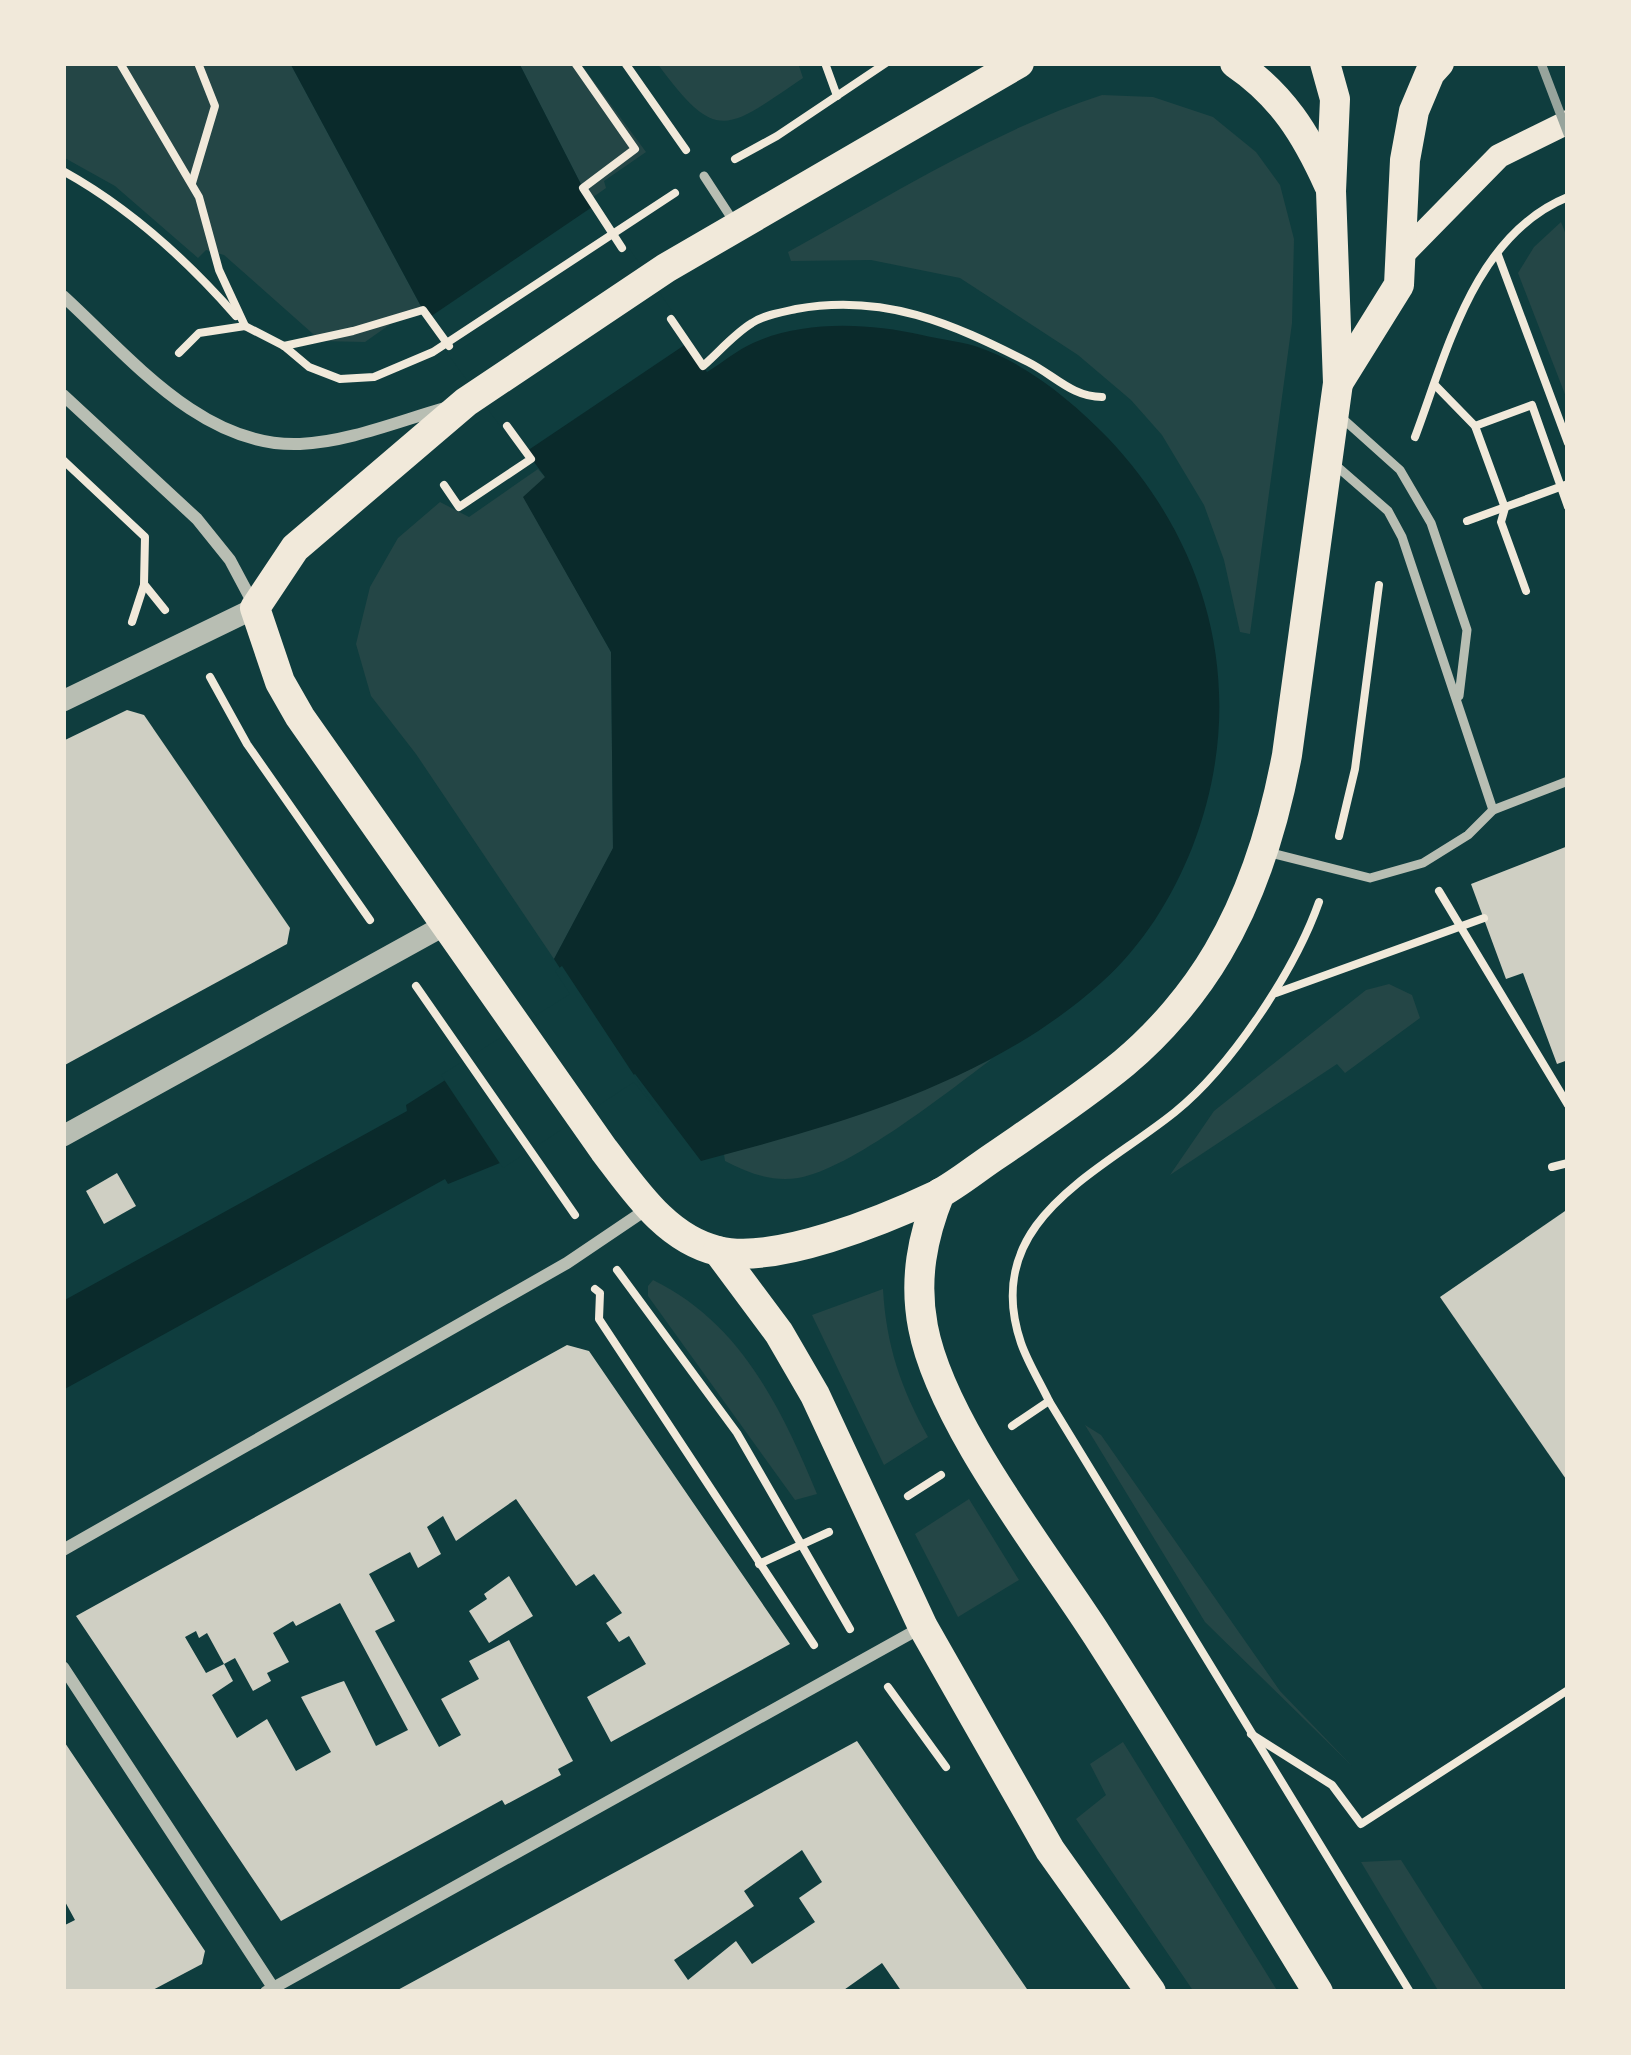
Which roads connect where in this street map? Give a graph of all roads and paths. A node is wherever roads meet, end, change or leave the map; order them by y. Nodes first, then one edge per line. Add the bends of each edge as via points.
1 (120, 63) edge
2 (198, 63) edge
3 (575, 63) edge
4 (625, 63) edge
5 (825, 63) edge
6 (886, 63) edge
7 (1019, 63) edge
8 (1235, 63) edge
9 (1325, 63) edge
10 (1439, 63) edge
11 (837, 97) junction
12 (1568, 122) edge
13 (63, 171) edge
14 (704, 176) junction
15 (192, 184) junction
16 (583, 188) dead end
17 (1331, 190) junction
18 (1568, 197) edge
19 (737, 226) junction
20 (1401, 256) junction
21 (63, 296) edge
22 (423, 310) dead end
23 (245, 326) junction
24 (199, 333) dead end
25 (284, 346) junction
26 (703, 366) dead end
27 (1435, 384) dead end
28 (63, 395) edge
29 (1102, 397) dead end
30 (1336, 397) junction
31 (466, 402) junction
32 (1475, 426) junction
33 (1568, 443) edge
34 (531, 459) dead end
35 (1328, 459) junction
36 (63, 460) edge
37 (444, 485) dead end
38 (1564, 486) edge
39 (1568, 507) edge
40 (1505, 508) junction
41 (1465, 522) dead end
42 (1526, 591) dead end
43 (255, 608) junction
44 (188, 638) junction
45 (63, 701) edge
46 (1458, 701) junction
47 (1355, 769) dead end
48 (1568, 781) edge
49 (1493, 810) junction
50 (1264, 851) junction
51 (1423, 863) junction
52 (1330, 870) junction
53 (1484, 918) dead end
54 (1312, 920) dead end
55 (445, 925) junction
56 (1460, 928) junction
57 (394, 955) junction
58 (1275, 993) junction
59 (1568, 1105) edge
60 (63, 1136) edge
61 (1568, 1163) edge
62 (1552, 1167) dead end
63 (553, 1183) dead end
64 (940, 1193) junction
65 (649, 1207) junction
66 (596, 1244) junction
67 (718, 1252) junction
68 (600, 1293) dead end
69 (951, 1468) dead end
70 (893, 1502) dead end
71 (838, 1528) dead end
72 (799, 1546) junction
73 (63, 1550) edge
74 (759, 1564) junction
75 (922, 1627) junction
76 (868, 1658) junction
77 (63, 1667) edge
78 (834, 1676) junction
79 (1568, 1690) edge
80 (1250, 1734) junction
81 (272, 1991) edge
82 (1151, 1992) edge
83 (1318, 1992) edge
84 (1410, 1992) edge

1 - 15 path
2 - 15 path via 215,106
3 - 16 path via 635,149
4 - 14 path
5 - 11 path
6 - 11 path
7 - 19 main road
8 - 17 main road via 1285,105
9 - 17 main road via 1335,99
10 - 20 main road via 1414,111
11 - 14 path
12 - 20 main road via 1499,156
13 - 23 path via 139,220
14 - 19 lane
14 - 25 path via 434,352 374,377 340,379
15 - 23 path
17 - 30 main road
18 - 33 path via 1497,254
19 - 31 main road
20 - 30 main road via 1399,285
21 - 31 street via 186,406 260,440 300,444
22 - 25 path
23 - 24 path
23 - 25 path
26 - 29 path via 753,321 827,304 888,307 956,326 1082,397
27 - 32 path
28 - 43 street via 197,519
30 - 35 main road
30 - 46 lane via 1400,470 1432,523 1467,631
31 - 43 main road via 295,548
32 - 38 path via 1532,406
32 - 40 path
34 - 37 path via 458,507
35 - 46 lane via 1395,524
35 - 50 main road via 1287,754
36 - 44 path via 145,537 144,584
38 - 39 path
38 - 40 path
40 - 41 path
40 - 42 path via 1501,522
43 - 44 street
43 - 55 main road via 300,717
44 - 45 street
44 - 57 path via 248,745
46 - 49 lane
47 - 52 path
48 - 49 lane
49 - 51 lane
50 - 52 lane
50 - 64 main road via 1217,955 1174,1014 1126,1062
51 - 52 lane via 1370,878
51 - 56 path
53 - 56 path
54 - 58 path
55 - 57 street
55 - 65 main road
56 - 58 path
56 - 59 path
57 - 60 street
57 - 63 path
58 - 80 path via 1178,1109 1057,1199 1032,1227 1012,1297 1021,1342 1048,1401
61 - 62 path
64 - 67 main road via 819,1241
64 - 83 main road via 918,1269 937,1377
65 - 66 street
65 - 67 main road
66 - 72 path via 737,1433
66 - 73 street
67 - 75 main road via 815,1395
68 - 74 path via 598,1319
69 - 70 path
71 - 72 path
72 - 74 path
72 - 76 path
74 - 78 path
75 - 76 street
75 - 82 main road via 1050,1850
76 - 78 street
77 - 81 street
78 - 81 street
79 - 80 path via 1360,1824 1332,1785
80 - 84 path

